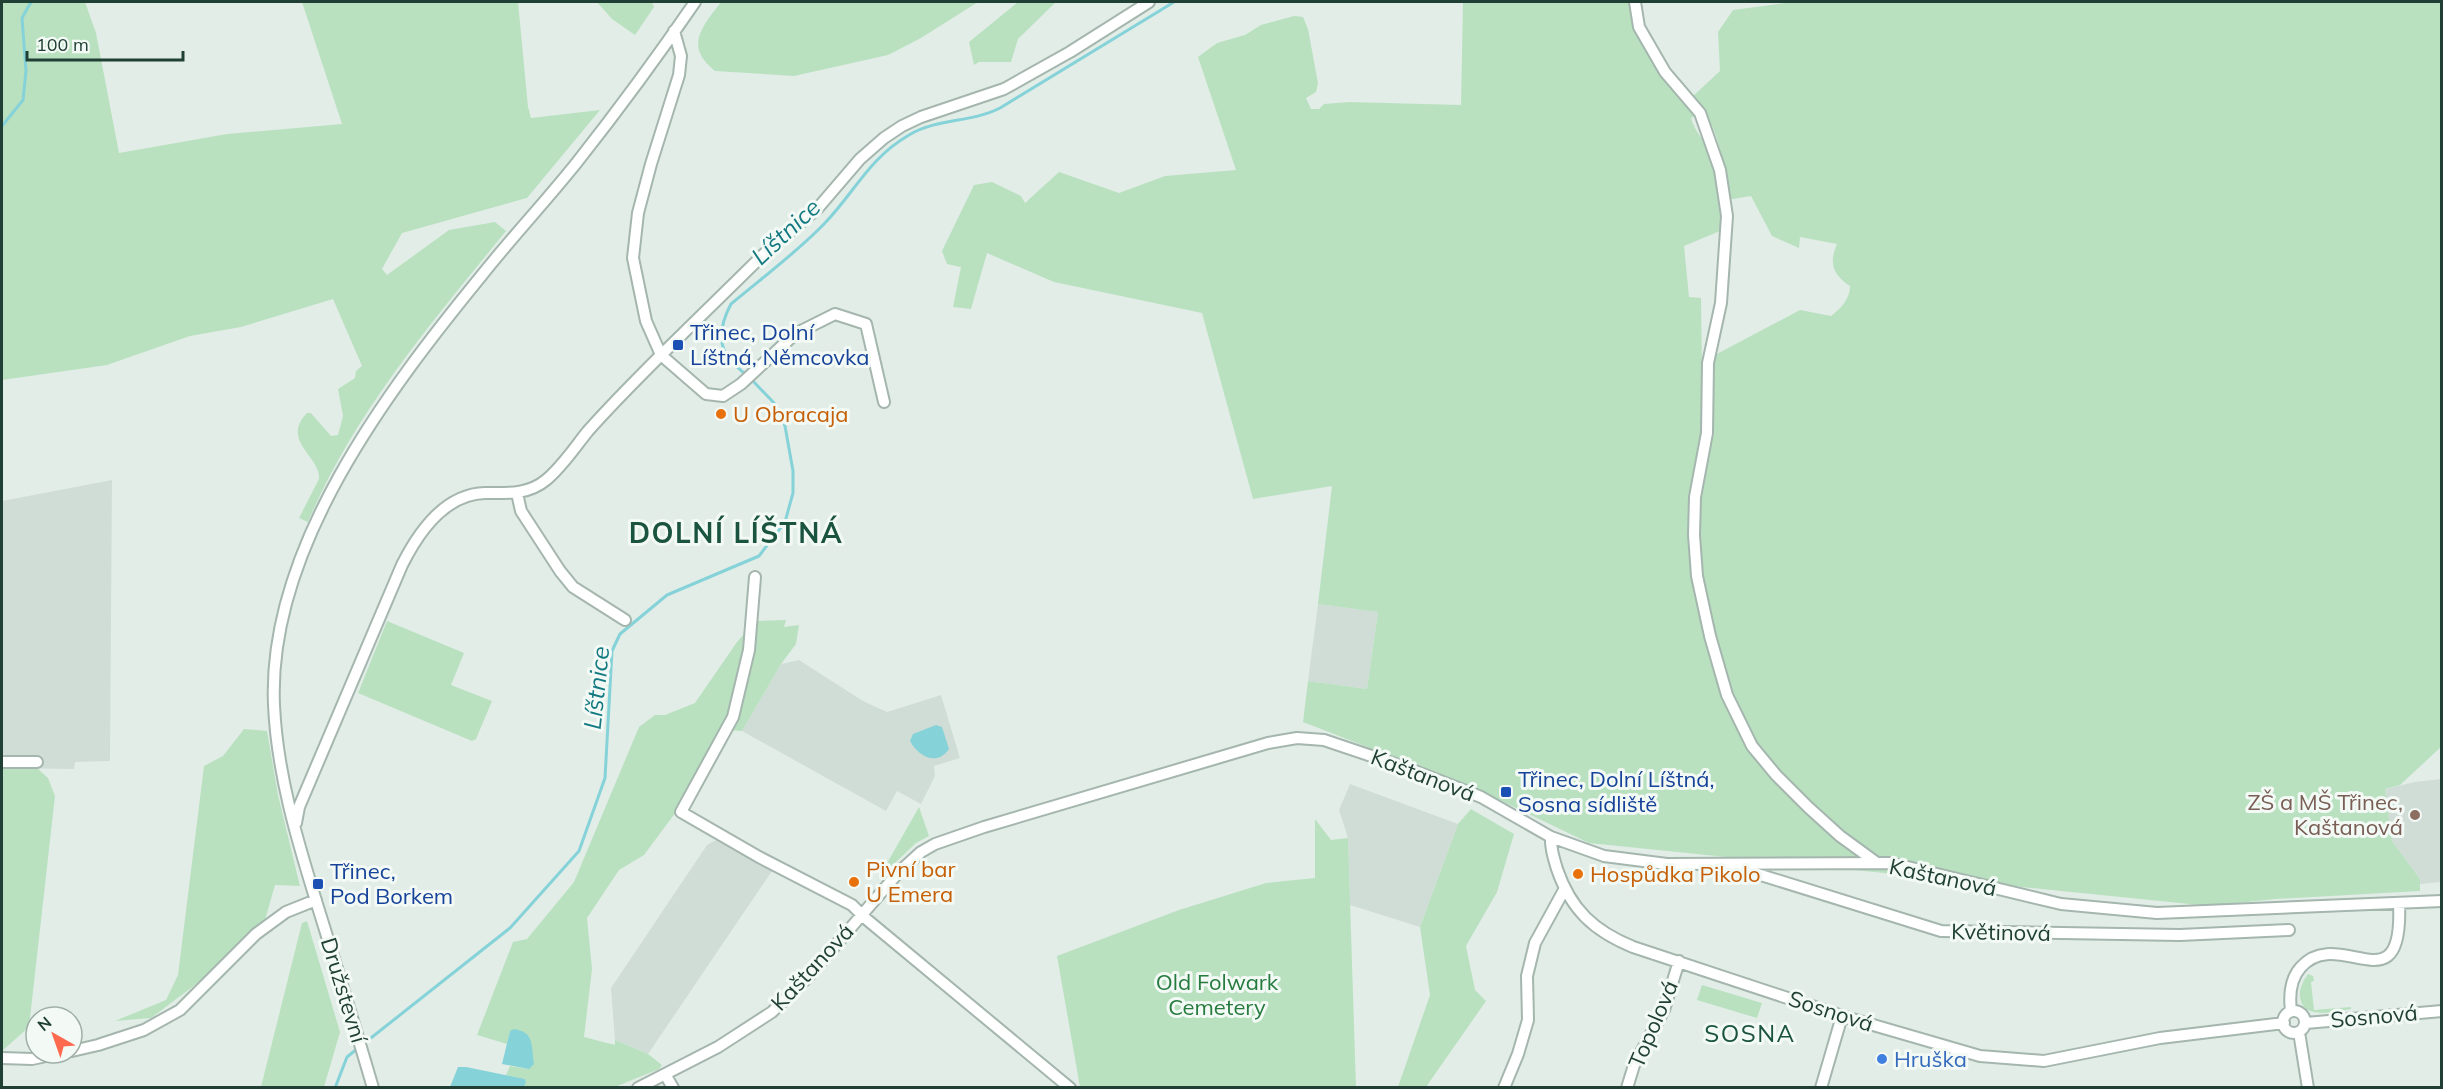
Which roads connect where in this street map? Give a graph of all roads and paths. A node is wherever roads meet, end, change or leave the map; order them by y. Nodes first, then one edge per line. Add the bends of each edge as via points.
1 (695, 2) edge
2 (1149, 2) edge
3 (1635, 2) edge
4 (674, 32) junction
5 (661, 355) junction
6 (884, 402) dead end
7 (517, 493) junction
8 (755, 577) dead end
9 (625, 620) dead end
10 (2, 762) edge
11 (37, 762) dead end
12 (296, 830) junction
13 (1551, 837) junction
14 (1877, 863) junction
15 (1723, 864) junction
16 (1564, 890) junction
17 (316, 900) junction
18 (2442, 901) edge
19 (2399, 903) junction
20 (860, 914) junction
21 (2289, 930) dead end
22 (1679, 961) junction
23 (2291, 1011) junction
24 (2442, 1011) edge
25 (1842, 1016) junction
26 (2284, 1023) junction
27 (2306, 1023) junction
28 (2299, 1032) junction
29 (84, 1048) edge
30 (2, 1058) edge
31 (24, 1059) edge
32 (665, 1074) junction
33 (1064, 1085) edge
34 (373, 1088) edge
35 (638, 1088) edge
36 (673, 1088) edge
37 (1504, 1088) edge
38 (1627, 1088) edge
39 (1821, 1088) edge
40 (2308, 1088) edge

1 - 4 street, Družstevní
2 - 5 street via 1004,89 921,117 884,138 818,207
3 - 14 street via 1639,27 1665,72 1700,112 1720,170 1726,216 1721,303 1708,363 1707,434 1695,497 1697,576 1710,636 1727,695 1752,746 1808,807
4 - 5 street via 681,56 680,75 638,213 633,258 646,321
4 - 12 street, Družstevní via 578,162 484,272 418,358 358,445 322,510 295,574 279,640 274,700 278,750
5 - 6 street via 706,394 723,396 795,334 835,314 866,324
5 - 7 street via 616,399 545,481
7 - 9 street via 521,511 573,587
7 - 12 street via 481,493 454,502 431,519 413,543 298,807
8 - 20 street via 748,650 733,717 681,812 852,905
10 - 11 street
12 - 17 street, Družstevní
13 - 15 street, Kaštanová via 1604,856 1666,864
13 - 16 street, Sosnová
13 - 20 street, Kaštanová via 1481,797 1407,768 1324,740 1297,738 1215,758 935,844 910,861
14 - 15 street, Kaštanová
14 - 19 street, Kaštanová via 1891,862 2061,904 2157,913
15 - 21 street, Květinová via 1941,931 2180,935
16 - 22 street, Sosnová via 1589,922 1609,937
16 - 37 street via 1535,943 1527,976 1528,1020
17 - 29 street via 286,912 256,934 180,1010 144,1030
17 - 34 street, Družstevní
18 - 19 street, Kaštanová
19 - 23 street via 2399,935 2392,951 2373,961 2331,952 2312,958 2294,977
20 - 32 street, Kaštanová via 809,976 772,1012 728,1041
20 - 33 street
22 - 25 street, Sosnová
22 - 38 street, Topolová via 1664,1010 1634,1065
23 - 26 street via 2284,1016
23 - 27 street via 2300,1014
24 - 27 street, Sosnová
25 - 26 street, Sosnová via 1980,1056 2044,1061 2160,1038
25 - 39 street
26 - 28 street via 2291,1031
27 - 28 street
28 - 40 street
30 - 31 street
32 - 35 street, Kaštanová
32 - 36 street

